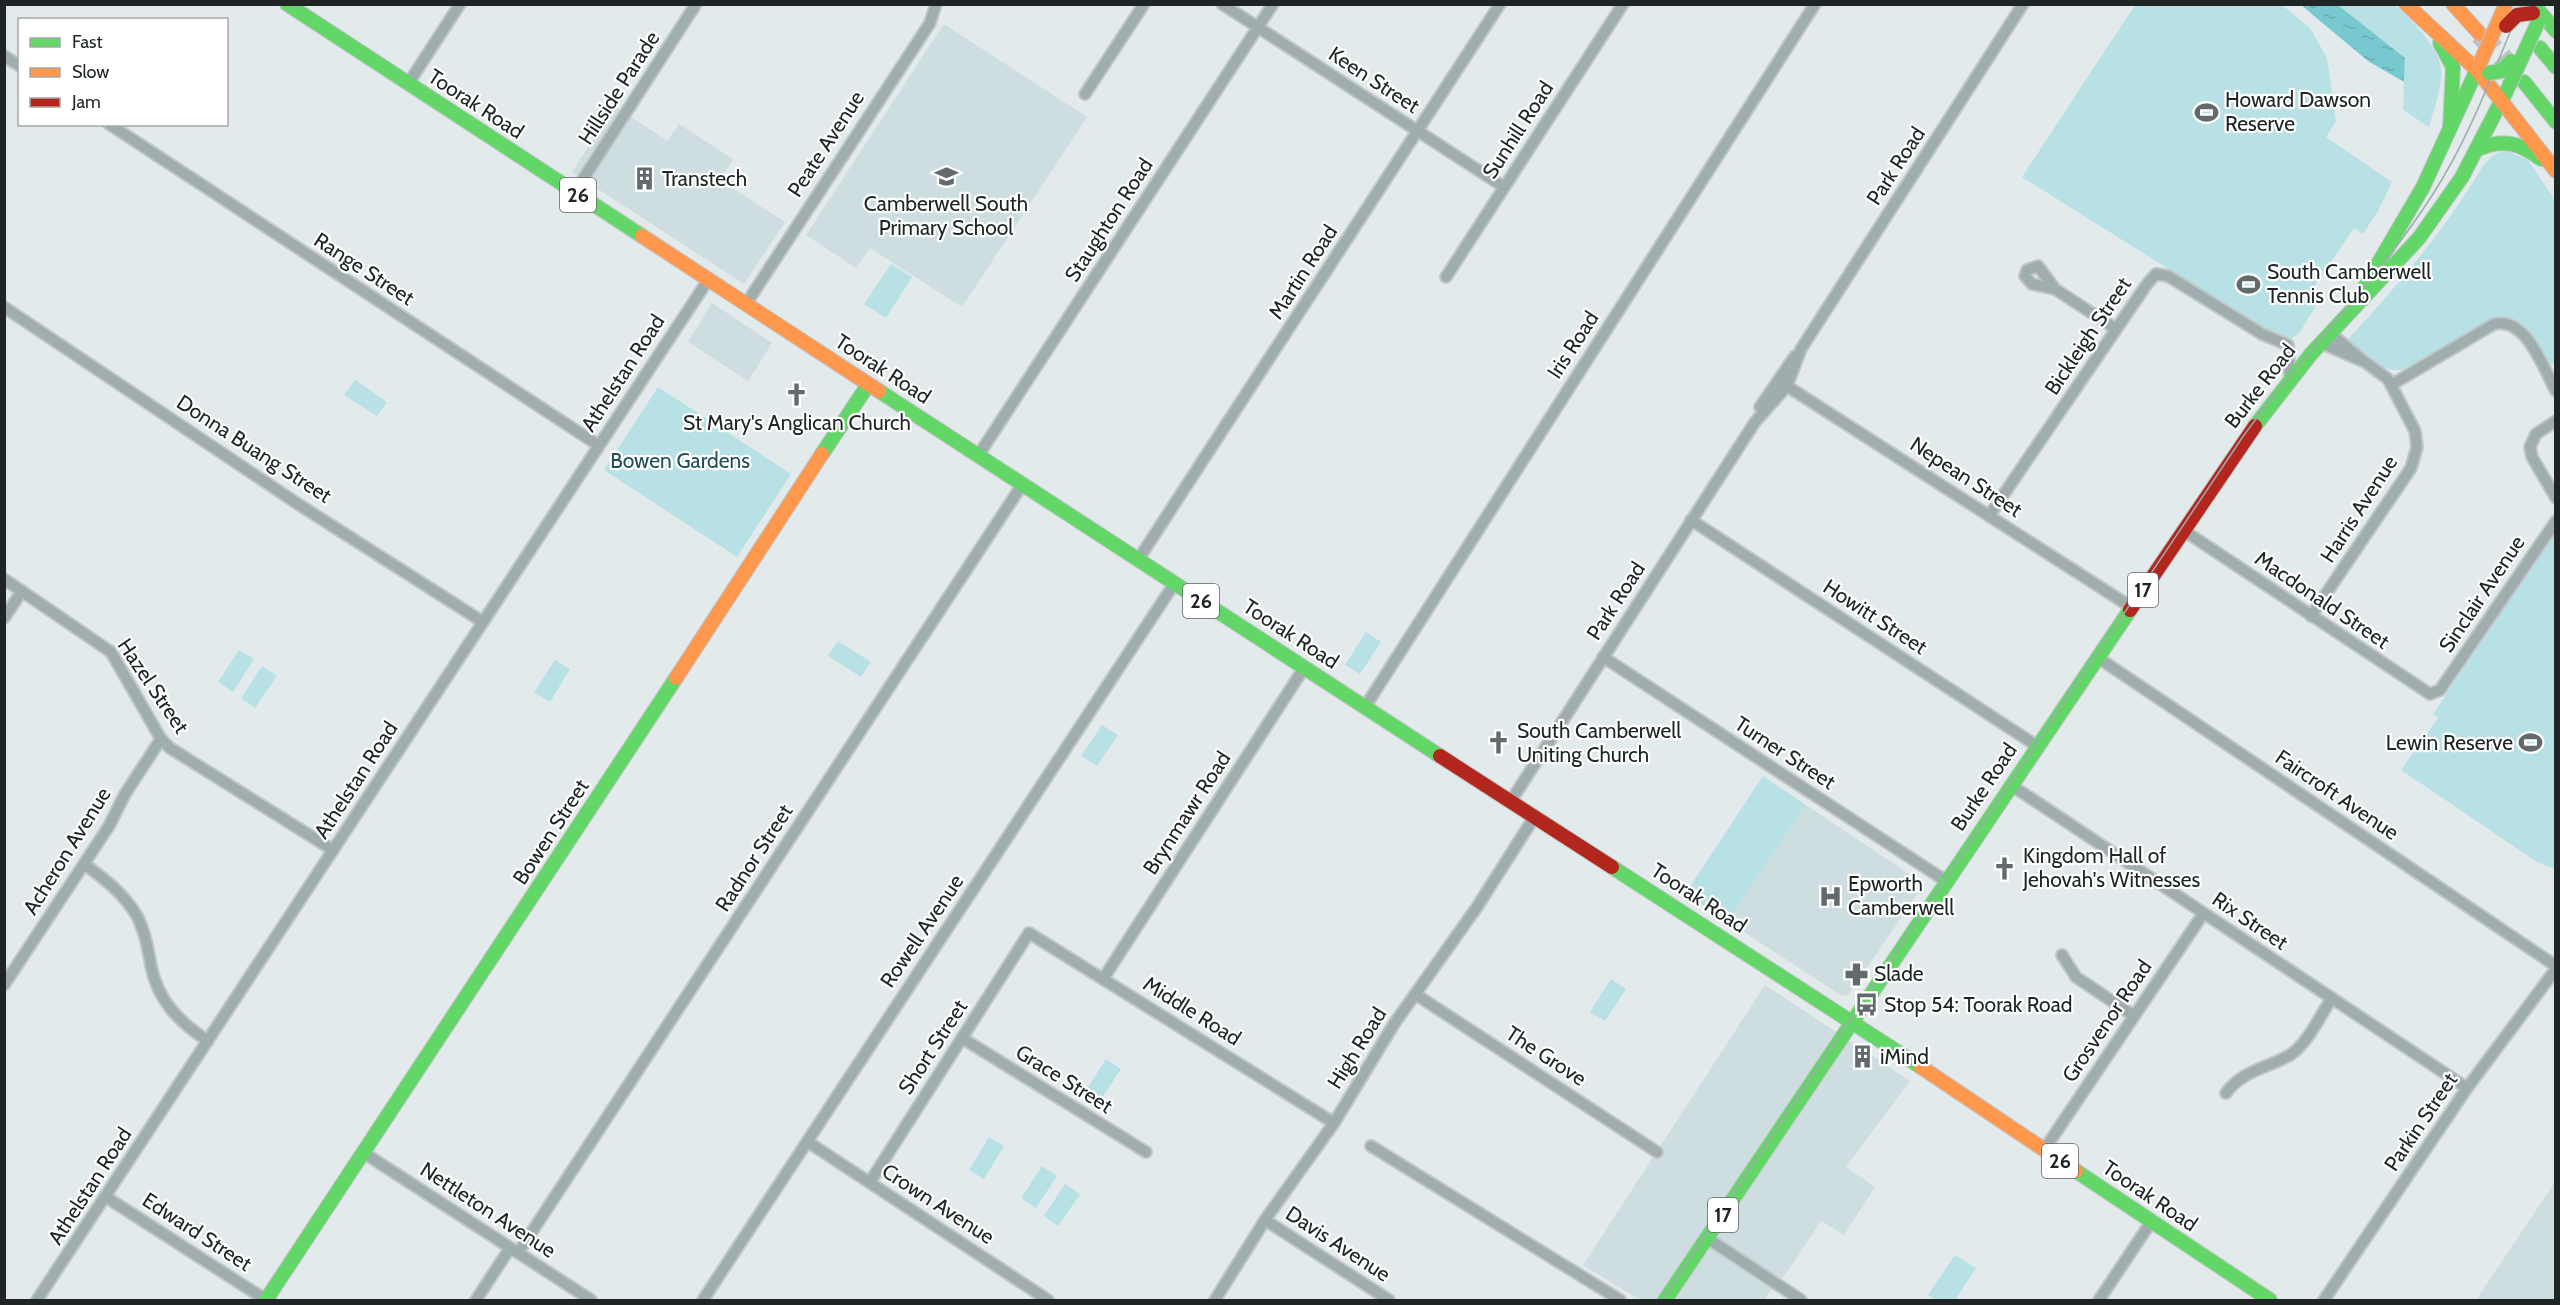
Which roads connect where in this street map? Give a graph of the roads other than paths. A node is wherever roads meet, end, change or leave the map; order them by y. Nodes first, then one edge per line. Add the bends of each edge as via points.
1 (287, 4) edge
2 (460, 4) edge
3 (696, 4) edge
4 (936, 4) edge
5 (1144, 4) edge
6 (1222, 4) edge
7 (1273, 4) edge
8 (1500, 4) edge
9 (1623, 4) edge
10 (1815, 4) edge
11 (2454, 4) edge
12 (2506, 4) edge
13 (2020, 6) edge
14 (2410, 8) edge
15 (2538, 11) edge
16 (1258, 27) junction
17 (2556, 32) edge
18 (2486, 36) junction
19 (2533, 47) junction
20 (4, 56) edge
21 (18, 65) edge
22 (2556, 67) edge
23 (2482, 69) junction
24 (2524, 82) tunnel mouth
25 (408, 84) junction
26 (1085, 94) dead end
27 (2504, 98) junction
28 (2556, 122) edge
29 (112, 126) edge
30 (2450, 128) junction
31 (1417, 131) junction
32 (2478, 149) junction
33 (2556, 171) edge
34 (1504, 188) junction
35 (574, 193) junction
36 (1446, 276) dead end
37 (708, 280) junction
38 (2055, 289) dead end
39 (746, 304) junction
40 (4, 307) edge
41 (2352, 308) junction
42 (2116, 329) junction
43 (2325, 338) junction
44 (2290, 379) junction
45 (1783, 383) junction
46 (868, 385) junction
47 (2391, 385) junction
48 (2556, 391) edge
49 (2556, 421) edge
50 (598, 445) junction
51 (978, 456) junction
52 (1022, 484) junction
53 (2556, 498) edge
54 (1989, 516) junction
55 (1691, 520) junction
56 (2556, 521) edge
57 (2183, 530) junction
58 (1138, 560) junction
59 (4, 579) edge
60 (1174, 584) junction
61 (22, 591) junction
62 (2131, 607) junction
63 (2311, 616) junction
64 (4, 618) edge
65 (483, 622) junction
66 (1603, 657) junction
67 (2097, 657) junction
68 (1304, 668) junction
69 (2440, 690) joint
70 (1365, 707) junction
71 (161, 739) junction
72 (2037, 746) junction
73 (2011, 785) junction
74 (1511, 801) junction
75 (1535, 816) junction
76 (333, 850) junction
77 (84, 864) junction
78 (1946, 881) junction
79 (2204, 914) junction
80 (1029, 933) joint
81 (2062, 955) dead end
82 (2556, 967) edge
83 (1103, 979) junction
84 (4, 985) edge
85 (1415, 994) junction
86 (2332, 998) junction
87 (2134, 1016) junction
88 (1851, 1021) junction
89 (962, 1038) junction
90 (208, 1041) junction
91 (2467, 1088) junction
92 (2226, 1093) dead end
93 (1334, 1122) junction
94 (808, 1142) junction
95 (1371, 1146) dead end
96 (2044, 1150) junction
97 (1146, 1152) dead end
98 (1657, 1152) dead end
99 (364, 1153) junction
100 (870, 1182) junction
101 (106, 1197) junction
102 (1266, 1220) junction
103 (2151, 1222) junction
104 (1707, 1238) junction
105 (514, 1251) junction
106 (37, 1300) edge
107 (266, 1300) edge
108 (476, 1300) edge
109 (591, 1300) edge
110 (703, 1300) edge
111 (1048, 1300) edge
112 (1215, 1300) edge
113 (1389, 1300) edge
114 (1620, 1300) edge
115 (1665, 1300) edge
116 (1801, 1300) edge
117 (2099, 1300) edge
118 (2270, 1300) edge
119 (2324, 1300) edge

1 - 25 main road, Toorak Road / 26
2 - 25 street
3 - 35 street, Hillside Parade
4 - 39 street, Peate Avenue via 930,23
5 - 26 street
6 - 16 street, Keen Street
7 - 16 street, Staughton Road
8 - 31 street, Martin Road
9 - 34 street, Sunhill Road
10 - 70 street, Iris Road
11 - 18 main road
12 - 18 main road, Burke Road / 17, bridge
13 - 45 street, Park Road via 1801,350 1785,367
14 - 23 main road
14 - 30 main road via 2452,63
15 - 17 main road
15 - 18 main road, bridge via 2514,17
15 - 19 main road, Burke Road / 17, bridge
16 - 31 street, Keen Street
16 - 51 street, Staughton Road
18 - 23 main road, Burke Road / 17, bridge
19 - 22 main road
19 - 23 main road, bridge via 2501,71
19 - 27 main road, Burke Road / 17, bridge
20 - 21 street
23 - 27 main road
23 - 30 main road, Burke Road / 17
24 - 28 main road
25 - 35 main road, Toorak Road / 26
27 - 32 main road, Burke Road / 17
27 - 33 main road
29 - 50 street, Range Street
30 - 41 main road, Burke Road / 17 via 2414,206
31 - 34 street, Keen Street
31 - 58 street, Martin Road
32 - 33 main road via 2495,141 2510,141 2533,152
32 - 41 main road, Burke Road / 17 via 2408,253
34 - 36 street, Sunhill Road
35 - 37 main road, Toorak Road / 26
37 - 39 main road, Toorak Road / 26
37 - 50 street, Athelstan Road
38 - 42 street
39 - 46 main road, Toorak Road / 26
40 - 65 street, Donna Buang Street via 298,504
41 - 43 main road, Burke Road / 17
42 - 44 street, Bickleigh Street via 2146,284 2159,273 2269,338 2288,345
42 - 54 street, Bickleigh Street
43 - 44 main road, Burke Road / 17
43 - 47 street, Harris Avenue via 2365,362
44 - 57 main road, Burke Road / 17
45 - 54 street, Nepean Street
45 - 55 street, Park Road via 1764,400 1755,422
46 - 51 main road, Toorak Road / 26
46 - 99 main road, Bowen Street
47 - 48 street via 2494,324 2505,323 2520,329
47 - 63 street, Harris Avenue via 2415,431 2414,462
49 - 53 street via 2536,434 2529,447
50 - 65 street, Athelstan Road
51 - 52 main road, Toorak Road / 26
52 - 58 main road, Toorak Road / 26
52 - 105 street, Radnor Street
54 - 62 street, Nepean Street
55 - 66 street, Park Road
55 - 72 street, Howitt Street
56 - 69 street, Sinclair Avenue
57 - 62 main road, Burke Road / 17
57 - 63 street, Macdonald Street
58 - 60 main road, Toorak Road / 26
59 - 61 street, Hazel Street
60 - 68 main road, Toorak Road / 26
60 - 94 street, Rowell Avenue
61 - 64 street
61 - 71 street, Hazel Street via 111,652
62 - 67 main road, Burke Road / 17
63 - 69 street, Macdonald Street via 2421,690 2430,694
65 - 76 street, Athelstan Road
66 - 74 street, Park Road
66 - 78 street, Turner Street
67 - 72 main road, Burke Road / 17
67 - 82 street, Faircroft Avenue
68 - 70 main road, Toorak Road / 26
68 - 83 street, Brynmawr Road
70 - 74 main road, Toorak Road / 26
71 - 76 street, Hazel Street
71 - 77 street, Acheron Avenue
72 - 73 main road, Burke Road / 17
73 - 78 main road, Burke Road / 17
73 - 79 street, Rix Street
74 - 75 main road, Toorak Road / 26
75 - 85 street, High Road
75 - 88 main road, Toorak Road / 26
76 - 90 street, Athelstan Road
77 - 84 street, Acheron Avenue
77 - 90 street via 130,906 142,928 163,998 181,1023
78 - 88 main road, Burke Road / 17
79 - 86 street, Rix Street
79 - 87 street, Grosvenor Road
80 - 83 street, Middle Road
80 - 89 street, Short Street
81 - 87 street via 2076,977
82 - 91 street, Parkin Street
83 - 93 street, Middle Road
85 - 93 street, High Road
85 - 98 street, The Grove
86 - 91 street, Rix Street
86 - 92 street via 2295,1050 2258,1068
87 - 96 street, Grosvenor Road
88 - 96 main road, Toorak Road / 26
88 - 104 main road, Burke Road / 17
89 - 97 street, Grace Street
89 - 100 street, Short Street
90 - 101 street, Athelstan Road
91 - 119 street, Parkin Street
93 - 102 street, High Road
94 - 100 street, Crown Avenue
94 - 110 street, Rowell Avenue
95 - 114 street
96 - 103 main road, Toorak Road / 26
99 - 105 street, Nettleton Avenue
99 - 107 main road, Bowen Street
100 - 111 street, Crown Avenue
101 - 106 street, Athelstan Road
101 - 107 street, Edward Street
102 - 112 street, High Road
102 - 113 street, Davis Avenue
103 - 117 street
103 - 118 main road, Toorak Road / 26
104 - 115 main road, Burke Road / 17
104 - 116 street
105 - 108 street, Radnor Street
105 - 109 street, Nettleton Avenue

